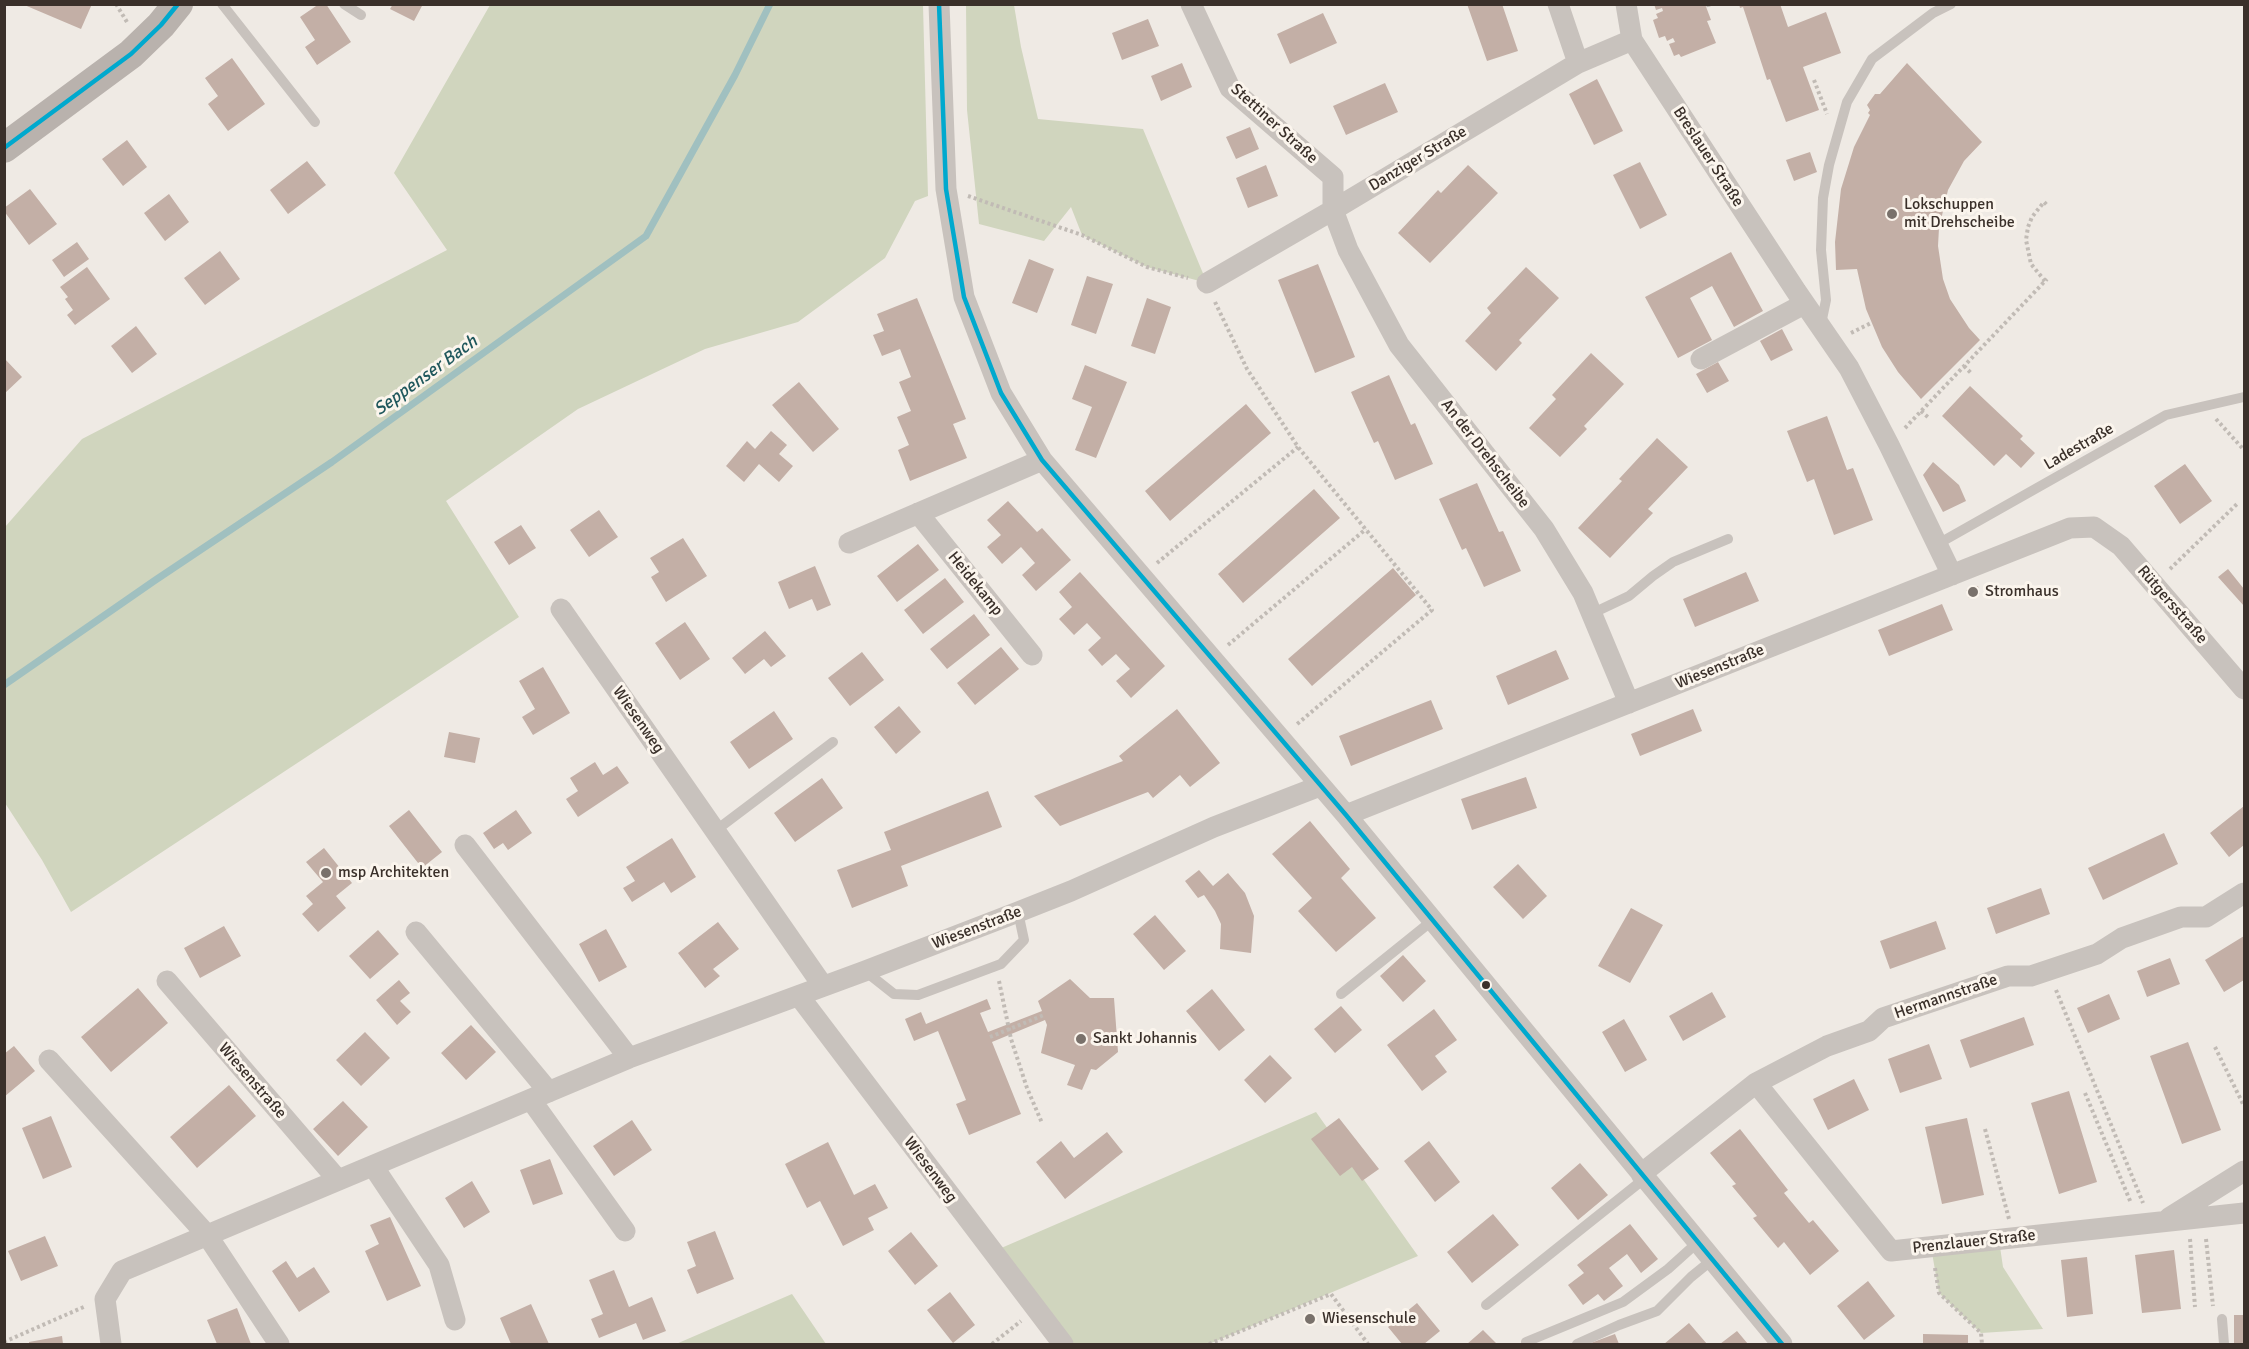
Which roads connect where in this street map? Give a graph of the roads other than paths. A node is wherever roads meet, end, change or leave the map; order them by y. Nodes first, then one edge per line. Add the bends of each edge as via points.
1 (178, 4) edge
2 (222, 4) edge
3 (344, 4) edge
4 (939, 4) edge
5 (1191, 4) edge
6 (1558, 4) edge
7 (1626, 4) edge
8 (1951, 4) edge
9 (361, 15) dead end
10 (1632, 40) junction
11 (1578, 63) junction
12 (315, 122) dead end
13 (4, 148) edge
14 (1333, 210) junction
15 (1207, 282) road end
16 (1804, 304) junction
17 (1820, 327) junction
18 (1701, 359) dead end
19 (2244, 397) edge
20 (1042, 460) junction
21 (918, 513) junction
22 (2094, 527) joint
23 (1728, 539) dead end
24 (849, 543) dead end
25 (1936, 545) junction
26 (1952, 575) junction
27 (561, 609) dead end
28 (1592, 614) junction
29 (1032, 655) dead end
30 (2244, 689) edge
31 (1629, 703) junction
32 (833, 742) dead end
33 (1320, 786) junction
34 (1347, 815) junction
35 (715, 831) junction
36 (465, 845) dead end
37 (2244, 893) edge
38 (1018, 912) junction
39 (1433, 920) junction
40 (416, 932) dead end
41 (865, 971) junction
42 (166, 981) dead end
43 (823, 986) junction
44 (1341, 994) dead end
45 (799, 996) junction
46 (629, 1058) junction
47 (49, 1060) dead end
48 (1756, 1083) junction
49 (540, 1096) junction
50 (373, 1166) junction
51 (2244, 1171) edge
52 (1643, 1176) junction
53 (338, 1180) junction
54 (2244, 1213) edge
55 (2152, 1223) junction
56 (625, 1231) dead end
57 (207, 1235) junction
58 (1698, 1242) junction
59 (1712, 1260) junction
60 (1486, 1305) dead end
61 (2222, 1318) road end
62 (455, 1320) dead end
63 (1526, 1342) dead end
64 (111, 1344) edge
65 (279, 1344) edge
66 (1063, 1344) edge
67 (1577, 1344) edge
68 (1782, 1344) edge
69 (2224, 1344) edge

1 - 13 street via 131,54
2 - 12 lane
3 - 9 lane
4 - 20 street via 946,189 964,297 1001,393
5 - 14 street, Stettiner Straße via 1230,88 1333,177
6 - 11 street
7 - 10 street, Breslauer Straße
8 - 17 lane via 1872,59 1847,102 1823,198 1821,250 1826,300
10 - 11 street, Danziger Straße
10 - 16 street, Breslauer Straße
11 - 14 street, Danziger Straße
14 - 15 street, Danziger Straße
14 - 28 street, An der Drehscheibe via 1347,250 1399,345 1544,529
16 - 17 street, Breslauer Straße
16 - 18 street
17 - 25 street, Breslauer Straße via 1849,368
19 - 25 lane, Ladestraße via 2166,415
20 - 21 street
20 - 33 street
21 - 24 street
21 - 29 street, Heidekamp
22 - 26 street, Wiesenstraße via 2070,528
22 - 30 street, Rütgersstraße via 2121,546
23 - 28 lane via 1673,562 1629,596
25 - 26 street, Breslauer Straße
26 - 31 street, Wiesenstraße
27 - 35 street, Wiesenweg
28 - 31 street, An der Drehscheibe
31 - 34 street, Wiesenstraße
32 - 35 lane
33 - 34 street
33 - 38 street, Wiesenstraße
34 - 39 street
35 - 43 street, Wiesenweg
36 - 46 street
37 - 48 street, Hermannstraße via 2205,917 2181,917 2122,938 2097,954 2031,976 2008,976 1883,1018 1869,1031 1827,1046
38 - 41 street, Wiesenstraße
38 - 41 lane via 1024,940 996,966 918,994 894,994
39 - 44 lane
39 - 52 street
40 - 49 street
41 - 43 street, Wiesenstraße
42 - 53 street, Wiesenstraße
43 - 45 street, Wiesenstraße
45 - 46 street, Wiesenstraße
45 - 66 street, Wiesenweg
46 - 49 street, Wiesenstraße
47 - 57 street
48 - 52 street, Hermannstraße
48 - 55 street, Prenzlauer Straße via 1891,1251
49 - 50 street, Wiesenstraße
49 - 56 street
50 - 53 street, Wiesenstraße
50 - 62 street via 439,1265
51 - 55 street, Prenzlauer Straße
52 - 58 street
52 - 60 lane
53 - 57 street, Wiesenstraße
54 - 55 street, Prenzlauer Straße
57 - 64 street, Wiesenstraße via 122,1271 105,1299
57 - 65 street
58 - 59 street
58 - 63 lane via 1623,1302
59 - 67 lane via 1657,1311
59 - 68 street
61 - 69 lane

